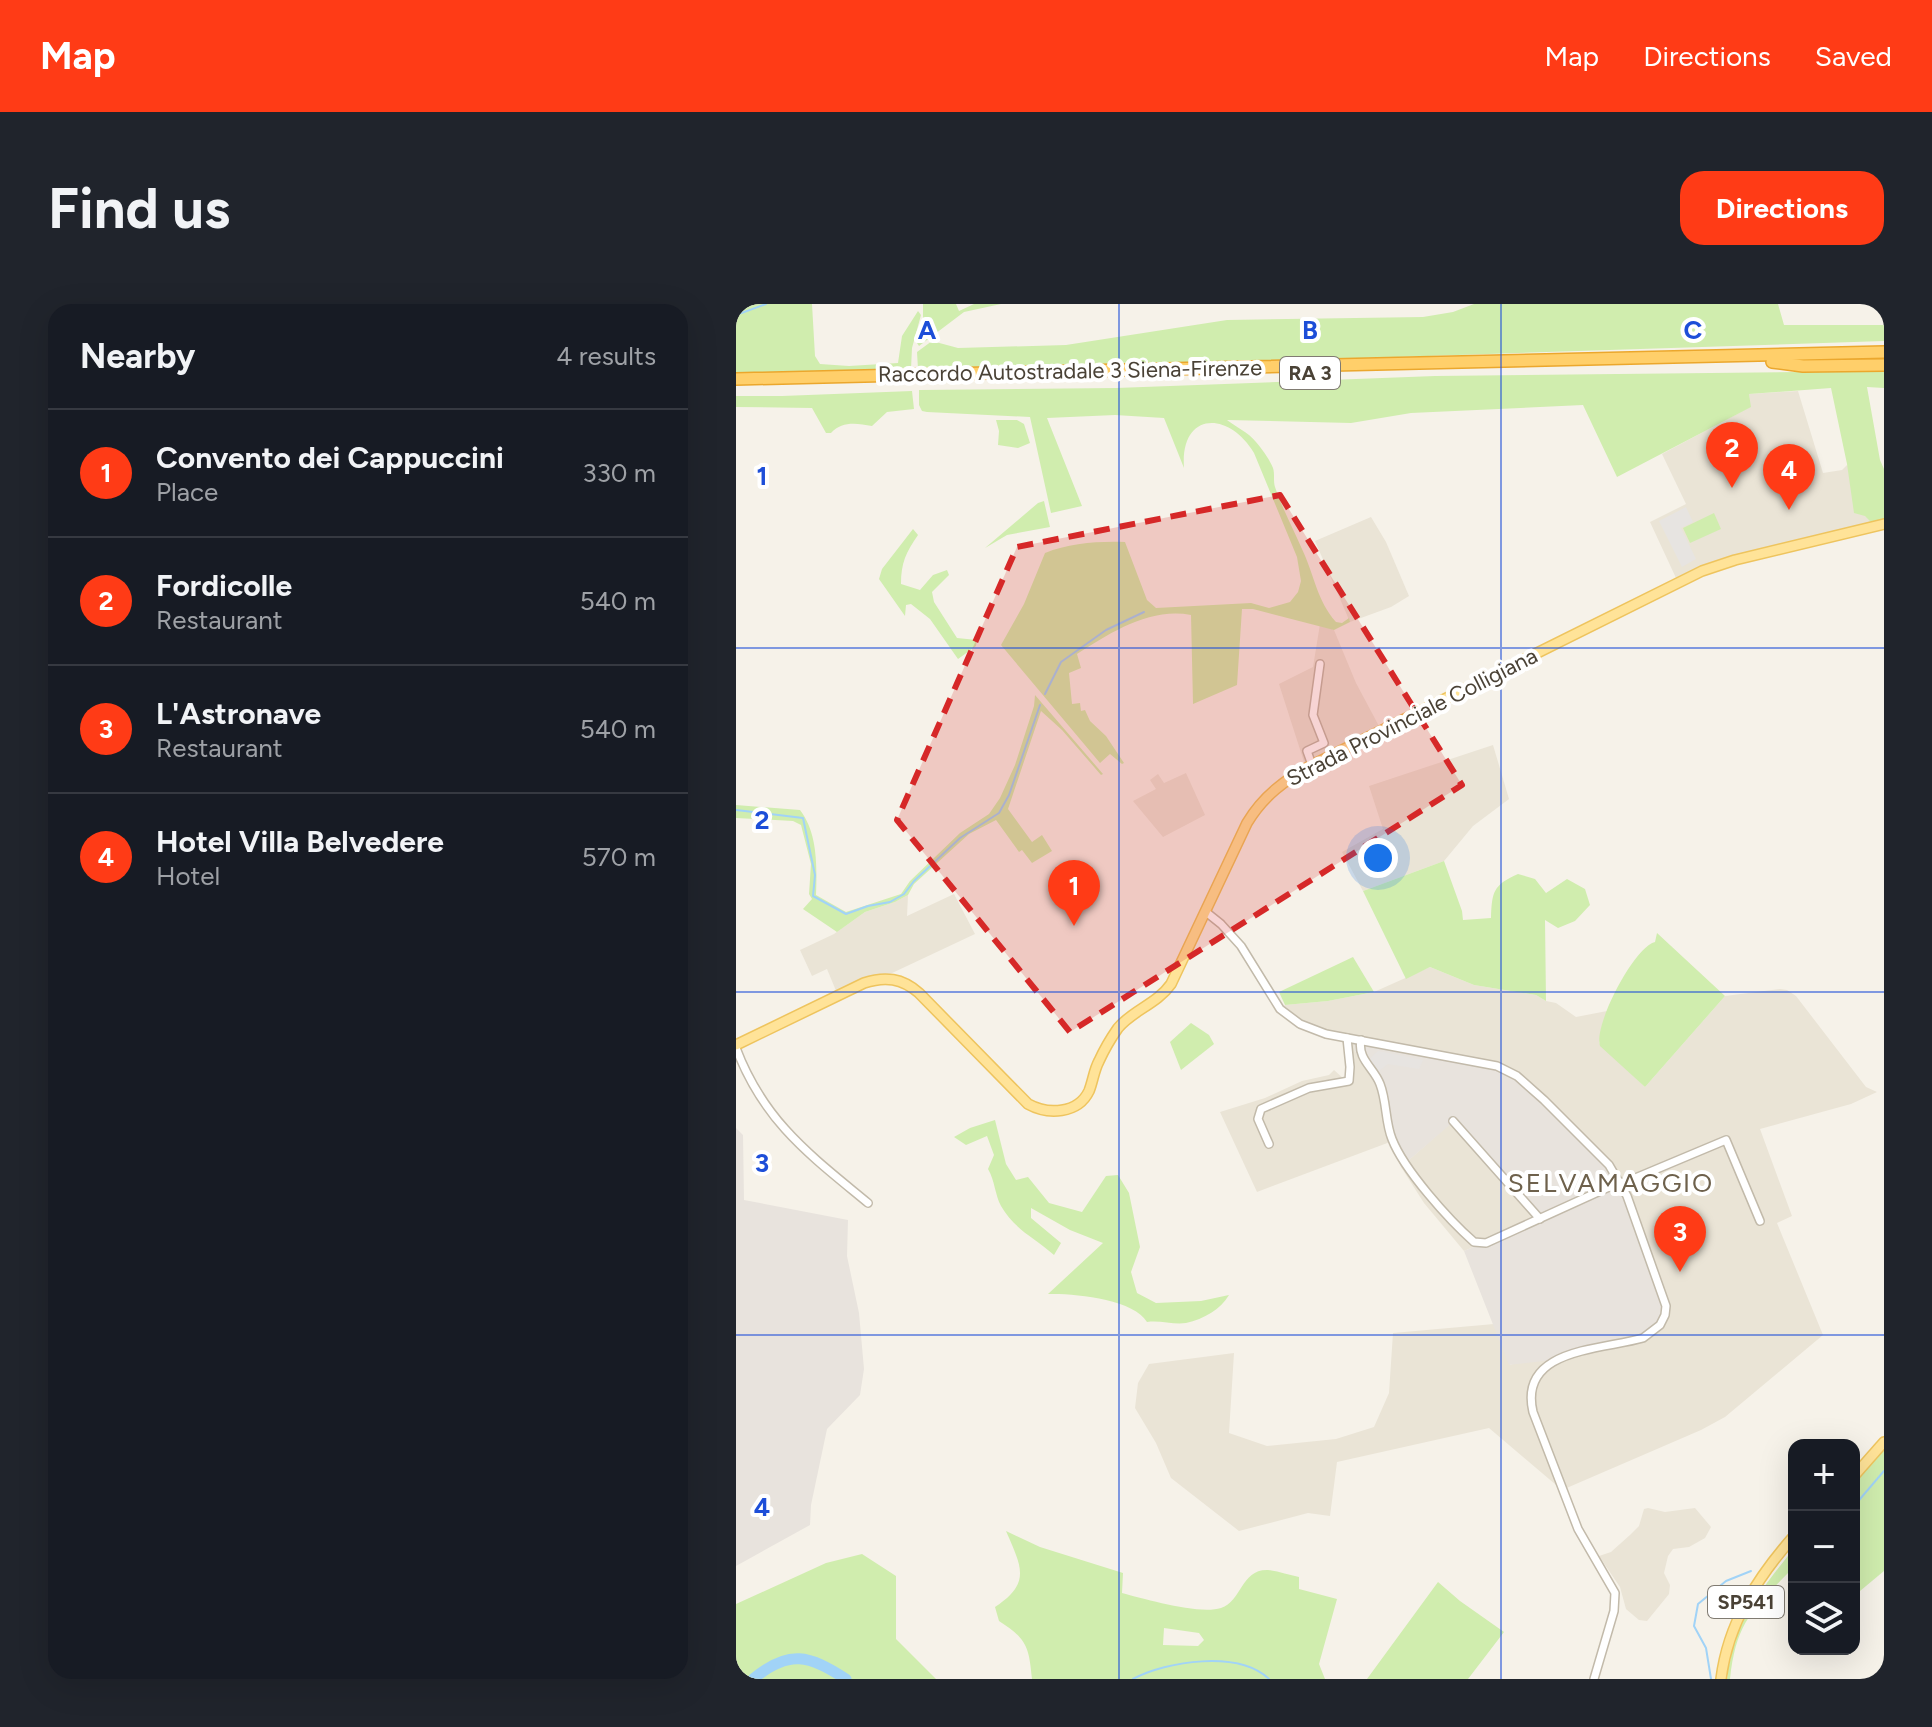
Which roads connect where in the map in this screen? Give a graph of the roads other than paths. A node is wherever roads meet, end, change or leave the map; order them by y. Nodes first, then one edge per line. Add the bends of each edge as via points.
1 (1884, 349) edge
2 (1773, 358) junction
3 (1884, 362) edge
4 (736, 379) edge
5 (736, 387) edge
6 (1884, 524) edge
7 (1320, 664) dead end
8 (1312, 765) junction
9 (1206, 912) junction
10 (1347, 1038) junction
11 (1361, 1040) junction
12 (736, 1046) edge
13 (1453, 1121) dead end
14 (1269, 1144) dead end
15 (1621, 1183) junction
16 (868, 1203) dead end
17 (1540, 1219) junction
18 (1760, 1221) dead end
19 (1884, 1442) edge
20 (1860, 1469) edge
21 (1788, 1544) edge
22 (1594, 1679) edge
23 (1721, 1679) edge

1 - 2 highway, Raccordo Autostradale 3 Siena-Firenze / RA 3
2 - 3 highway, Raccordo Autostradale 3 Siena-Firenze / RA 3
2 - 4 highway, Raccordo Autostradale 3 Siena-Firenze / RA 3
2 - 5 highway, Raccordo Autostradale 3 Siena-Firenze / RA 3
6 - 8 main road, Strada Provinciale Colligiana via 1702,571
7 - 8 street via 1313,715 1324,743 1307,751
8 - 9 main road, Strada Provinciale Colligiana via 1275,789 1253,813
9 - 10 street via 1237,941 1284,1013 1313,1030
9 - 12 main road, Strada Provinciale Colligiana via 1169,988 1120,1027 1100,1058 1087,1095 1065,1110 1041,1109 1023,1100 916,990 894,979 859,985
10 - 11 street
10 - 14 street via 1348,1082 1309,1088 1270,1103 1258,1119
11 - 15 street via 1511,1072 1598,1152
11 - 17 street via 1360,1054 1380,1083 1390,1133 1401,1157 1470,1240 1484,1244
12 - 16 street via 756,1093 786,1133
13 - 17 street
15 - 17 street
15 - 18 street via 1726,1140
15 - 22 street via 1664,1298 1664,1319 1643,1338 1553,1360 1537,1376 1531,1395 1576,1523 1615,1590
19 - 20 main road
21 - 23 main road, SP541 via 1739,1614

